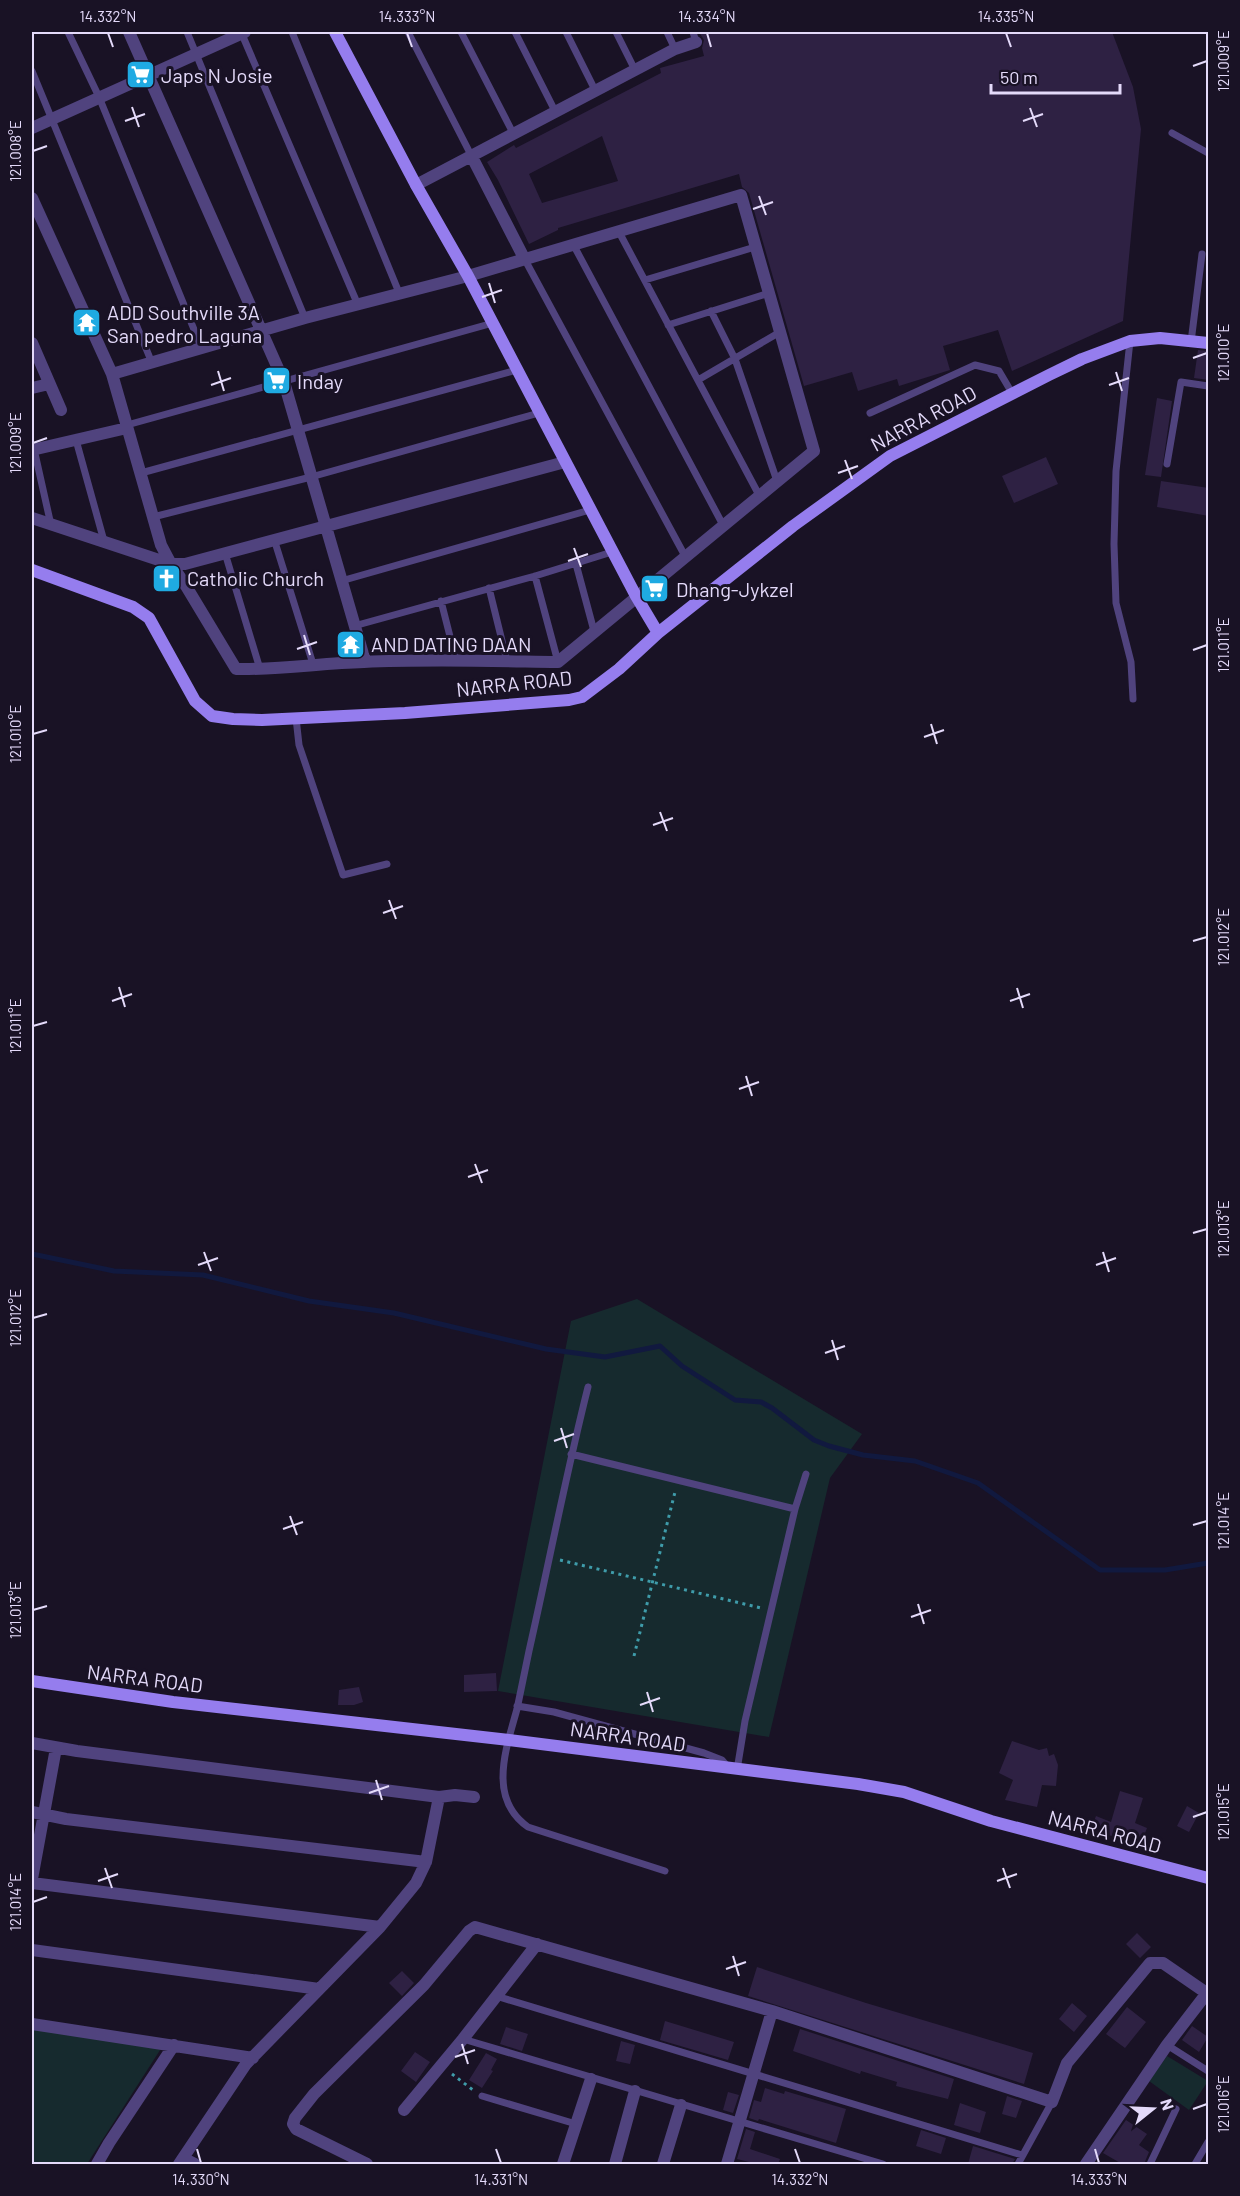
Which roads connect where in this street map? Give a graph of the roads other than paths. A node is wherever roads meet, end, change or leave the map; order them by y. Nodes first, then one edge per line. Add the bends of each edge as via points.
1 (68, 32) edge
2 (129, 32) edge
3 (187, 32) edge
4 (243, 32) edge
5 (292, 32) edge
6 (336, 32) edge
7 (408, 32) edge
8 (461, 32) edge
9 (515, 32) edge
10 (566, 32) edge
11 (616, 32) edge
12 (667, 32) edge
13 (694, 37) edge
14 (675, 49) junction
15 (197, 53) junction
16 (635, 70) junction
17 (32, 71) edge
18 (148, 75) junction
19 (595, 90) junction
20 (99, 97) junction
21 (555, 111) junction
22 (52, 118) junction
23 (32, 128) edge
24 (513, 133) junction
25 (1172, 133) dead end
26 (1209, 153) edge
27 (471, 155) junction
28 (416, 185) junction
29 (32, 198) edge
30 (619, 232) junction
31 (573, 244) junction
32 (755, 247) junction
33 (1202, 254) dead end
34 (524, 258) junction
35 (468, 276) junction
36 (645, 280) junction
37 (769, 293) junction
38 (400, 295) junction
39 (358, 306) junction
40 (711, 311) junction
41 (305, 318) junction
42 (493, 323) junction
43 (668, 325) junction
44 (262, 332) junction
45 (780, 332) junction
46 (1130, 342) junction
47 (1191, 342) junction
48 (32, 343) edge
49 (1209, 344) edge
50 (202, 349) junction
51 (735, 358) junction
52 (153, 363) junction
53 (517, 370) junction
54 (112, 374) junction
55 (698, 380) junction
56 (284, 382) junction
57 (49, 384) junction
58 (1209, 386) edge
59 (32, 388) edge
60 (1012, 393) junction
61 (60, 410) dead end
62 (539, 413) junction
63 (870, 413) dead end
64 (127, 426) junction
65 (297, 429) junction
66 (76, 440) junction
67 (33, 450) edge
68 (565, 462) junction
69 (1167, 464) dead end
70 (141, 473) junction
71 (311, 477) junction
72 (777, 481) junction
73 (759, 495) junction
74 (590, 510) junction
75 (153, 517) junction
76 (32, 518) edge
77 (51, 525) junction
78 (325, 525) junction
79 (723, 525) junction
80 (274, 539) junction
81 (105, 543) junction
82 (612, 552) junction
83 (225, 553) junction
84 (685, 556) junction
85 (171, 564) junction
86 (576, 564) junction
87 (32, 570) edge
88 (535, 576) junction
89 (341, 581) junction
90 (489, 588) junction
91 (636, 597) junction
92 (441, 601) junction
93 (354, 626) junction
94 (594, 631) junction
95 (658, 633) junction
96 (456, 660) junction
97 (507, 661) junction
98 (365, 662) junction
99 (558, 662) junction
100 (313, 664) junction
101 (260, 669) junction
102 (1133, 699) dead end
103 (296, 718) junction
104 (387, 864) dead end
105 (588, 1387) dead end
106 (571, 1454) junction
107 (806, 1474) dead end
108 (795, 1509) junction
109 (32, 1681) edge
110 (517, 1706) junction
111 (509, 1740) junction
112 (32, 1743) edge
113 (56, 1748) junction
114 (733, 1769) junction
115 (439, 1797) junction
116 (474, 1797) dead end
117 (38, 1814) edge
118 (426, 1863) junction
119 (665, 1871) dead end
120 (1209, 1878) edge
121 (32, 1879) edge
122 (32, 1883) edge
123 (380, 1927) junction
124 (537, 1944) junction
125 (32, 1950) edge
126 (319, 1989) junction
127 (1208, 1994) edge
128 (496, 1996) junction
129 (772, 2011) junction
130 (32, 2024) edge
131 (463, 2039) junction
132 (174, 2045) junction
133 (1167, 2045) junction
134 (253, 2058) junction
135 (1209, 2071) edge
136 (753, 2075) junction
137 (591, 2079) junction
138 (635, 2091) junction
139 (482, 2096) road end
140 (1052, 2102) junction
141 (681, 2104) junction
142 (1176, 2109) dead end
143 (404, 2110) dead end
144 (740, 2121) junction
145 (576, 2124) junction
146 (1209, 2142) edge
147 (1022, 2155) junction
148 (181, 2161) edge
149 (97, 2164) edge
150 (195, 2164) edge
151 (368, 2164) edge
152 (563, 2164) edge
153 (615, 2164) edge
154 (663, 2164) edge
155 (727, 2164) edge
156 (883, 2164) edge
157 (1018, 2164) edge
158 (1086, 2164) edge
159 (1150, 2164) edge
160 (1195, 2164) edge

1 - 20 lane
2 - 18 street
3 - 15 lane
4 - 15 street
4 - 39 lane
5 - 38 lane
6 - 28 street
7 - 27 lane
8 - 24 lane
9 - 21 lane
10 - 19 lane
11 - 16 lane
12 - 14 lane
13 - 14 street
14 - 16 street
15 - 18 street
15 - 41 lane
16 - 19 street
17 - 22 lane
18 - 20 street
18 - 44 street
19 - 21 street
20 - 22 street
20 - 50 lane
21 - 24 street
22 - 23 street
22 - 52 lane
24 - 27 street
25 - 26 lane
27 - 28 street
27 - 34 street
28 - 35 street
29 - 54 street
30 - 31 street
30 - 32 street via 741,195
30 - 36 lane
31 - 34 street
31 - 79 lane
32 - 36 lane
32 - 37 street
33 - 47 lane
34 - 35 street
34 - 84 lane
35 - 38 street
35 - 42 street
36 - 43 lane
37 - 40 lane
37 - 45 street
38 - 39 street
39 - 41 street
40 - 43 lane
40 - 51 lane
41 - 44 street
42 - 53 street
42 - 56 lane
43 - 55 lane
44 - 50 street
44 - 56 street
45 - 51 lane
45 - 72 street via 814,451
46 - 47 street, NARRA ROAD via 1160,338
46 - 60 street, NARRA ROAD via 1082,359
46 - 102 lane via 1116,471 1114,544 1116,603 1131,662
47 - 49 street, NARRA ROAD
48 - 57 street
50 - 52 street
51 - 55 lane
51 - 72 lane
52 - 54 street
53 - 62 street
53 - 65 lane
54 - 64 street
55 - 73 lane
56 - 64 lane
56 - 65 street
57 - 59 street
57 - 61 street
58 - 69 lane via 1181,382
60 - 63 lane via 999,372 975,365
60 - 95 street, NARRA ROAD via 867,471
62 - 68 street
62 - 71 lane
64 - 66 street
64 - 70 street
65 - 70 lane
65 - 71 street
66 - 67 street
66 - 81 lane
67 - 77 lane
68 - 74 street
68 - 78 street
70 - 75 street
71 - 75 lane
71 - 78 street
72 - 73 street
73 - 79 street
74 - 82 street
74 - 89 lane
75 - 85 street
76 - 77 street
77 - 81 street
78 - 80 street
78 - 89 street
79 - 84 street
80 - 83 street
80 - 100 lane
81 - 85 street
82 - 86 lane
82 - 91 street
83 - 85 street
83 - 101 lane
84 - 91 street
85 - 101 street via 236,669
86 - 88 lane
86 - 94 lane
87 - 103 street, NARRA ROAD via 133,607 149,618 195,701 212,716
88 - 90 lane
88 - 99 lane
89 - 93 street
90 - 92 lane
90 - 97 lane
91 - 94 street
91 - 95 street
92 - 93 lane
92 - 96 lane
93 - 98 street
94 - 99 street
95 - 103 street, NARRA ROAD via 582,697 478,708
96 - 97 street
96 - 98 street
97 - 99 street
98 - 100 street
100 - 101 street
103 - 104 lane via 299,745 343,875
105 - 106 lane
106 - 108 lane
106 - 110 lane
107 - 108 lane
108 - 114 lane
109 - 111 street, NARRA ROAD via 173,1702
110 - 111 lane
110 - 114 lane via 554,1712 704,1753
111 - 114 street, NARRA ROAD
111 - 119 lane via 504,1790 518,1820 528,1827
112 - 113 street
113 - 115 street
113 - 117 street
114 - 120 street, NARRA ROAD via 904,1792 991,1821
115 - 116 street
115 - 118 street
117 - 118 street
117 - 121 street
118 - 123 street via 416,1883
122 - 123 street
123 - 126 street
124 - 128 street
124 - 129 street
124 - 151 street via 482,1928 469,1931 424,1985 314,2094 295,2118 296,2130
125 - 126 street
126 - 134 street
127 - 133 street
127 - 140 street via 1163,1963 1150,1964 1067,2063
128 - 131 street
128 - 136 lane
129 - 136 street
129 - 140 street
130 - 132 street
131 - 137 lane
131 - 143 street
132 - 134 street
132 - 149 street
133 - 135 lane
133 - 158 street
134 - 148 street
136 - 144 street
136 - 147 lane
137 - 138 lane
137 - 145 street
138 - 141 lane
138 - 153 street
139 - 145 lane
140 - 147 lane
141 - 144 lane
141 - 154 street
142 - 159 lane
144 - 155 street
144 - 156 lane
145 - 152 street
146 - 160 lane
147 - 157 lane
148 - 150 street

